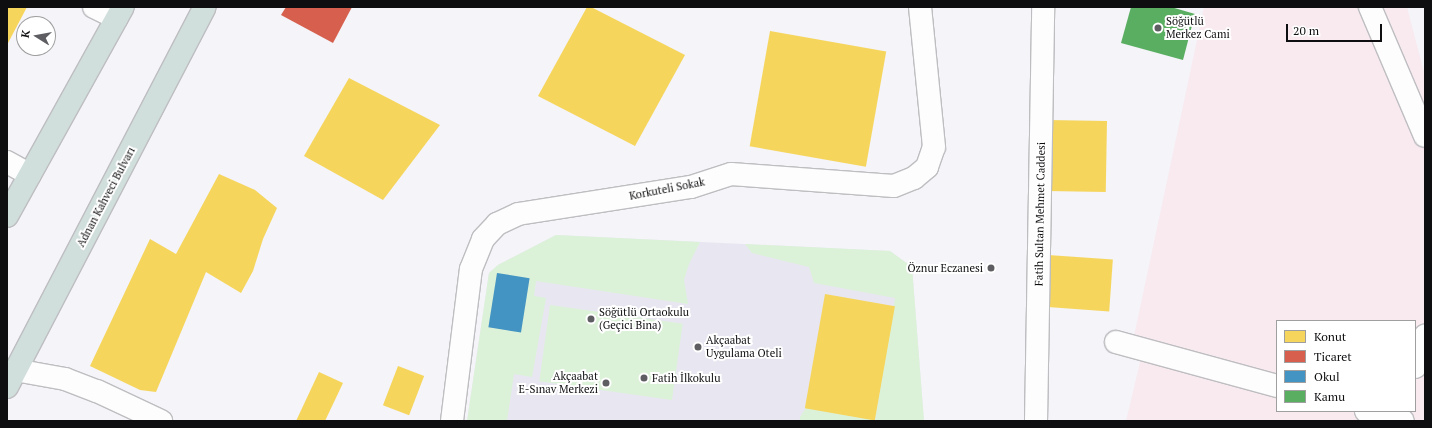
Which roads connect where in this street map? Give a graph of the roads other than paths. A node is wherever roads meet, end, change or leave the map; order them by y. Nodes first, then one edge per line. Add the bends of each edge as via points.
1 (94, 7) edge
2 (205, 7) edge
3 (920, 7) edge
4 (1043, 7) edge
5 (1370, 7) edge
6 (120, 12) edge
7 (1425, 136) edge
8 (7, 162) edge
9 (30, 175) junction
10 (7, 216) edge
11 (1425, 336) edge
12 (1116, 342) dead end
13 (1416, 364) edge
14 (11, 379) edge
15 (1276, 386) edge
16 (1372, 412) edge
17 (1401, 417) edge
18 (161, 421) edge
19 (452, 421) edge
20 (1036, 421) edge

1 - 6 street
2 - 14 highway, Adnan Kahveci Bulvarı
3 - 19 street, Korkuteli Sokak via 934,147 927,167 914,178 894,186 732,174 692,186 518,214 497,224 483,239 471,269
4 - 20 street, Fatih Sultan Mehmet Caddesi
5 - 7 street
6 - 9 highway
8 - 9 street
9 - 10 highway
11 - 13 street
12 - 15 street
14 - 18 street via 65,379
16 - 17 street

